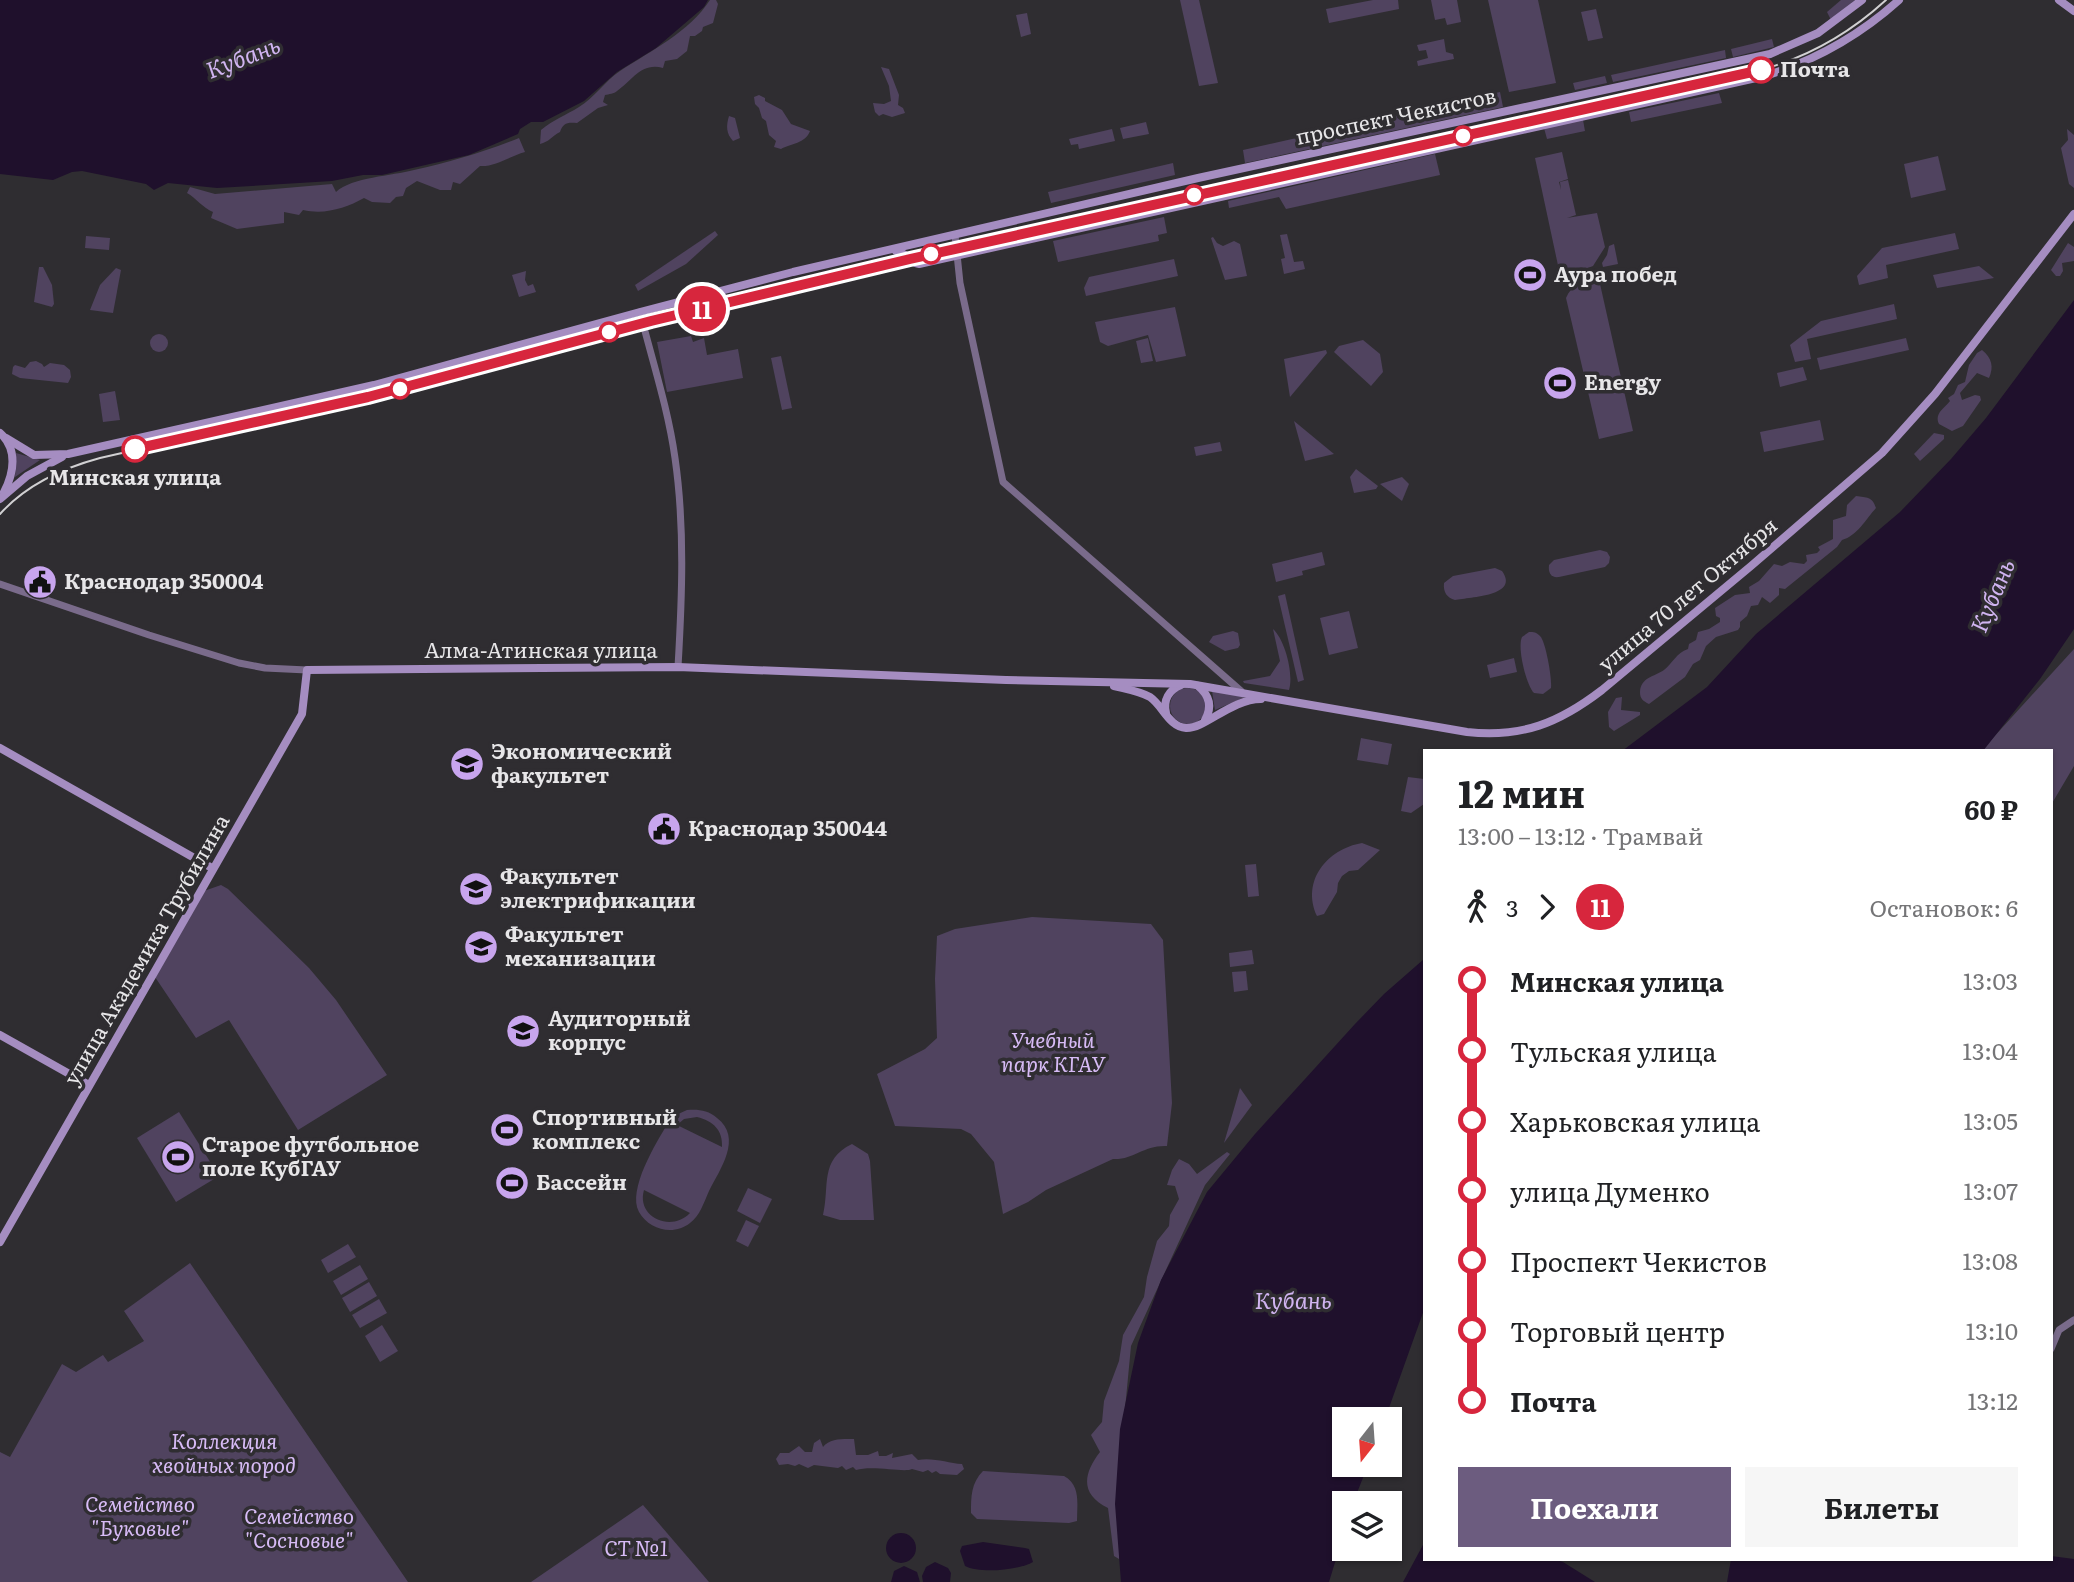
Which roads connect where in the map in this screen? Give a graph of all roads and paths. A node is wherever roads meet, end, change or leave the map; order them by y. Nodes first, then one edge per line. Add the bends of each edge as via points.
1 (1862, 0) edge
2 (1899, 0) edge
3 (2059, 0) edge
4 (2074, 11) edge
5 (1651, 81) junction
6 (1655, 99) junction
7 (1563, 100) junction
8 (1566, 119) junction
9 (2074, 214) edge
10 (954, 235) junction
11 (925, 243) junction
12 (886, 251) junction
13 (957, 255) junction
14 (908, 257) junction
15 (640, 312) junction
16 (3, 436) edge
17 (68, 454) junction
18 (1, 499) edge
19 (0, 584) edge
20 (678, 667) junction
21 (307, 670) junction
22 (1215, 670) junction
23 (1095, 682) junction
24 (1183, 684) junction
25 (1202, 687) junction
26 (1244, 695) junction
27 (1169, 719) junction
28 (1201, 723) junction
29 (0, 748) edge
30 (212, 868) junction
31 (0, 1035) edge
32 (89, 1085) junction
33 (0, 1242) edge
34 (2074, 1320) edge
35 (2053, 1344) edge

1 - 5 main road, проспект Чекистов via 1830,25 1780,51
2 - 6 main road, проспект Чекистов via 1852,38 1797,65
3 - 4 main road
5 - 6 main road
5 - 7 main road, проспект Чекистов
6 - 8 main road, проспект Чекистов
7 - 8 main road
7 - 10 main road, проспект Чекистов
8 - 13 main road, проспект Чекистов
9 - 26 main road, улица 70 лет Октября via 1935,394 1865,469 1566,716 1524,730 1483,734
10 - 11 main road, проспект Чекистов
10 - 13 street
11 - 12 main road, проспект Чекистов
11 - 14 main road, проспект Чекистов via 914,247
12 - 14 main road, проспект Чекистов via 903,252
12 - 15 main road
13 - 14 main road, проспект Чекистов via 919,264
13 - 22 street via 1003,482
15 - 17 main road via 374,385
15 - 20 street via 675,457 682,523
16 - 17 main road via 34,455
16 - 18 main road via 13,471
17 - 18 main road via 27,476
19 - 21 street, Алма-Атинская улица via 239,663
20 - 21 main road, Алма-Атинская улица
20 - 23 main road, Алма-Атинская улица
21 - 30 main road, улица Академика Трубилина via 302,714
22 - 25 street via 1217,679
22 - 26 street
23 - 24 main road, Алма-Атинская улица
23 - 27 main road, Алма-Атинская улица via 1144,694
24 - 25 main road, Алма-Атинская улица
24 - 27 main road via 1167,698
25 - 26 main road, улица 70 лет Октября
25 - 28 main road via 1209,704
26 - 28 main road
27 - 28 main road via 1185,728
29 - 30 main road
30 - 32 main road, улица Академика Трубилина
31 - 32 main road
32 - 33 main road, улица Академика Трубилина
34 - 35 street via 2059,1329

